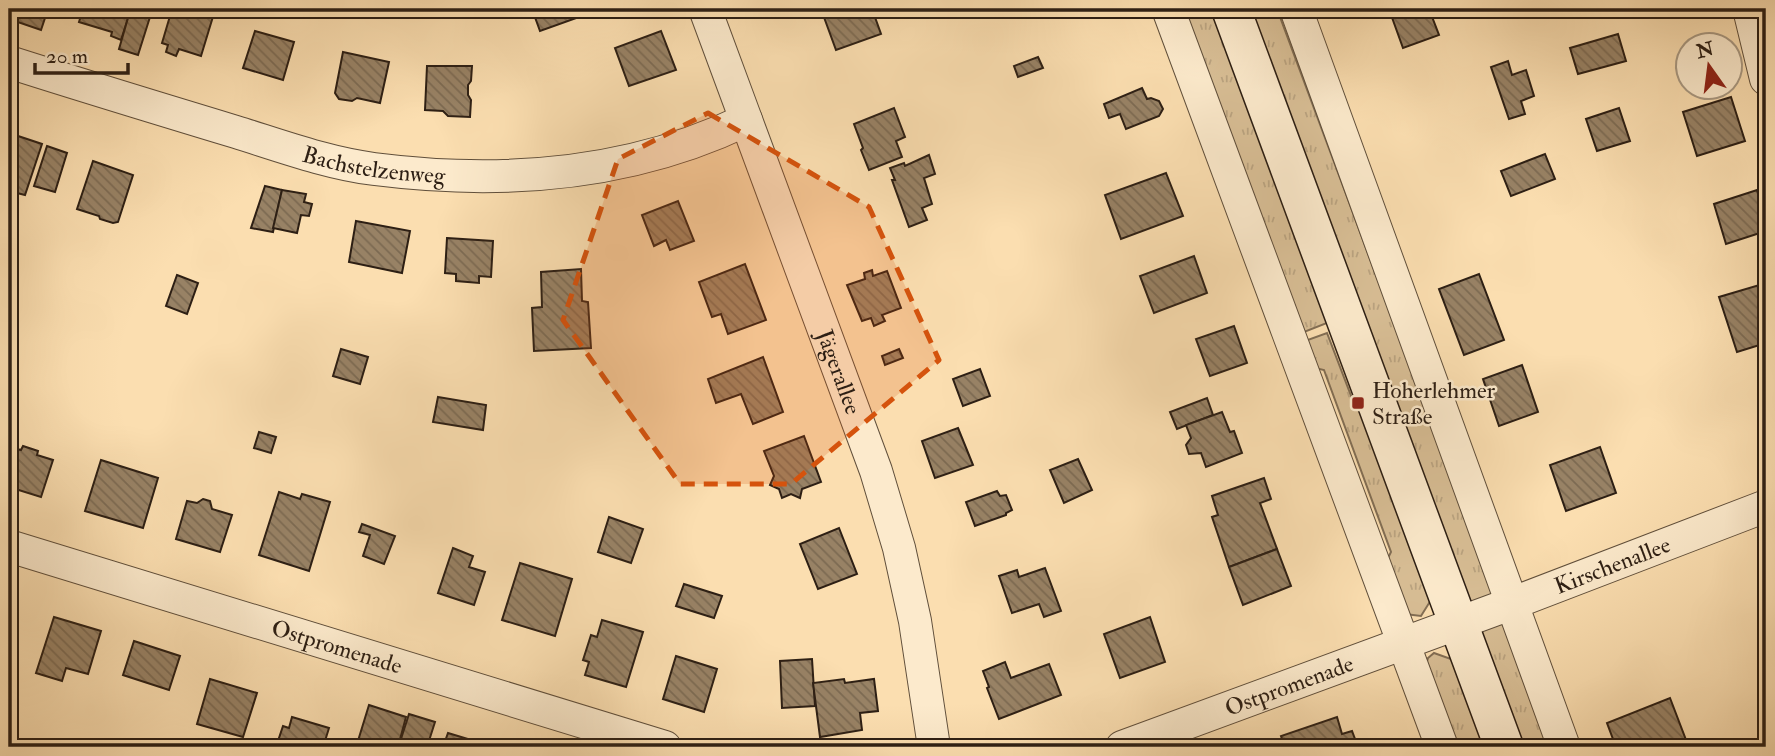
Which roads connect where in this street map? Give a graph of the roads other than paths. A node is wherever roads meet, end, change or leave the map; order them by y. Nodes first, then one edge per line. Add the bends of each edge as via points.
1 (705, 9) edge
2 (1168, 9) edge
3 (1231, 9) edge
4 (1296, 9) edge
5 (1749, 9) edge
6 (9, 62) edge
7 (1766, 79) edge
8 (746, 120) junction
9 (1766, 506) edge
10 (9, 546) edge
11 (1513, 603) junction
12 (1459, 623) junction
13 (1404, 644) junction
14 (665, 747) edge
15 (934, 747) edge
16 (1122, 747) edge
17 (1442, 747) edge
18 (1504, 747) edge
19 (1564, 747) edge

1 - 8 street, Jägerallee
2 - 13 street
3 - 12 street
4 - 11 street
5 - 7 street
6 - 8 street, Bachstelzenweg via 316,157 373,169 439,175 574,172 710,137
8 - 15 street, Jägerallee via 882,489 915,621
9 - 11 street, Kirschenallee
10 - 14 street, Ostpromenade
11 - 12 street, Kirschenallee
11 - 19 street
12 - 13 street, Ostpromenade
12 - 18 street
13 - 16 street, Ostpromenade
13 - 17 street

